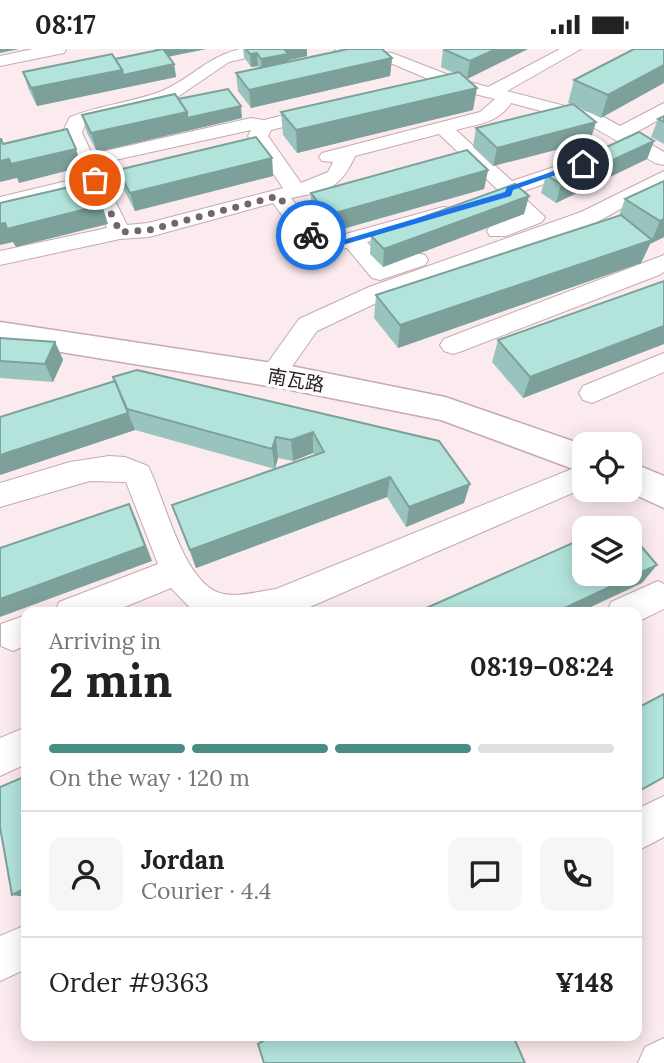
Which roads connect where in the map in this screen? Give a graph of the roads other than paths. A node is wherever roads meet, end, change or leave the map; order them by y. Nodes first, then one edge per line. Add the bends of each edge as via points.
1 (58, 49) edge
2 (262, 49) edge
3 (343, 49) edge
4 (573, 49) edge
5 (374, 51) edge
6 (0, 61) edge
7 (437, 77) junction
8 (418, 89) edge
9 (498, 95) junction
10 (338, 108) edge
11 (664, 109) edge
12 (264, 126) junction
13 (443, 128) junction
14 (627, 139) junction
15 (347, 153) junction
16 (320, 160) dead end
17 (663, 164) edge
18 (91, 171) junction
19 (515, 184) junction
20 (0, 188) edge
21 (287, 193) junction
22 (0, 203) edge
23 (120, 232) junction
24 (352, 239) junction
25 (658, 256) edge
26 (0, 258) edge
27 (0, 333) edge
28 (453, 345) dead end
29 (664, 362) edge
30 (272, 375) junction
31 (592, 393) dead end
32 (572, 455) edge
33 (572, 482) edge
34 (642, 482) edge
35 (664, 493) edge
36 (0, 495) edge
37 (178, 571) junction
38 (658, 596) dead end
39 (86, 607) edge
40 (234, 607) edge
41 (281, 607) edge
42 (635, 607) edge
43 (21, 747) edge
44 (0, 757) edge
45 (664, 815) edge
46 (642, 828) edge
47 (21, 948) edge
48 (0, 958) edge

1 - 6 street
2 - 18 street via 223,58 170,94 77,121 72,133
3 - 5 street
4 - 9 street
5 - 7 street
7 - 8 street
7 - 9 street
9 - 13 street via 497,110 487,116
9 - 14 street via 574,112
10 - 12 street
11 - 14 street
12 - 18 street via 251,124
12 - 21 street via 259,140
13 - 15 street
13 - 19 street
14 - 17 street
14 - 19 street via 621,152
15 - 16 street
15 - 21 street via 335,176
17 - 19 street via 557,211
17 - 30 street via 598,222 377,293 308,325
18 - 20 street
18 - 22 street
18 - 23 street
19 - 24 street via 475,203
19 - 24 street via 534,217 380,273
21 - 23 street via 149,230
21 - 24 street via 317,239 331,243
23 - 26 street
25 - 28 street via 651,270
27 - 30 street, 南瓦路
29 - 31 street
30 - 32 street, 南瓦路 via 445,409
33 - 41 street
34 - 35 street
36 - 37 street via 86,470 126,466 138,474
37 - 39 street
37 - 40 street via 206,602
38 - 42 street
43 - 44 street
45 - 46 street
47 - 48 street

